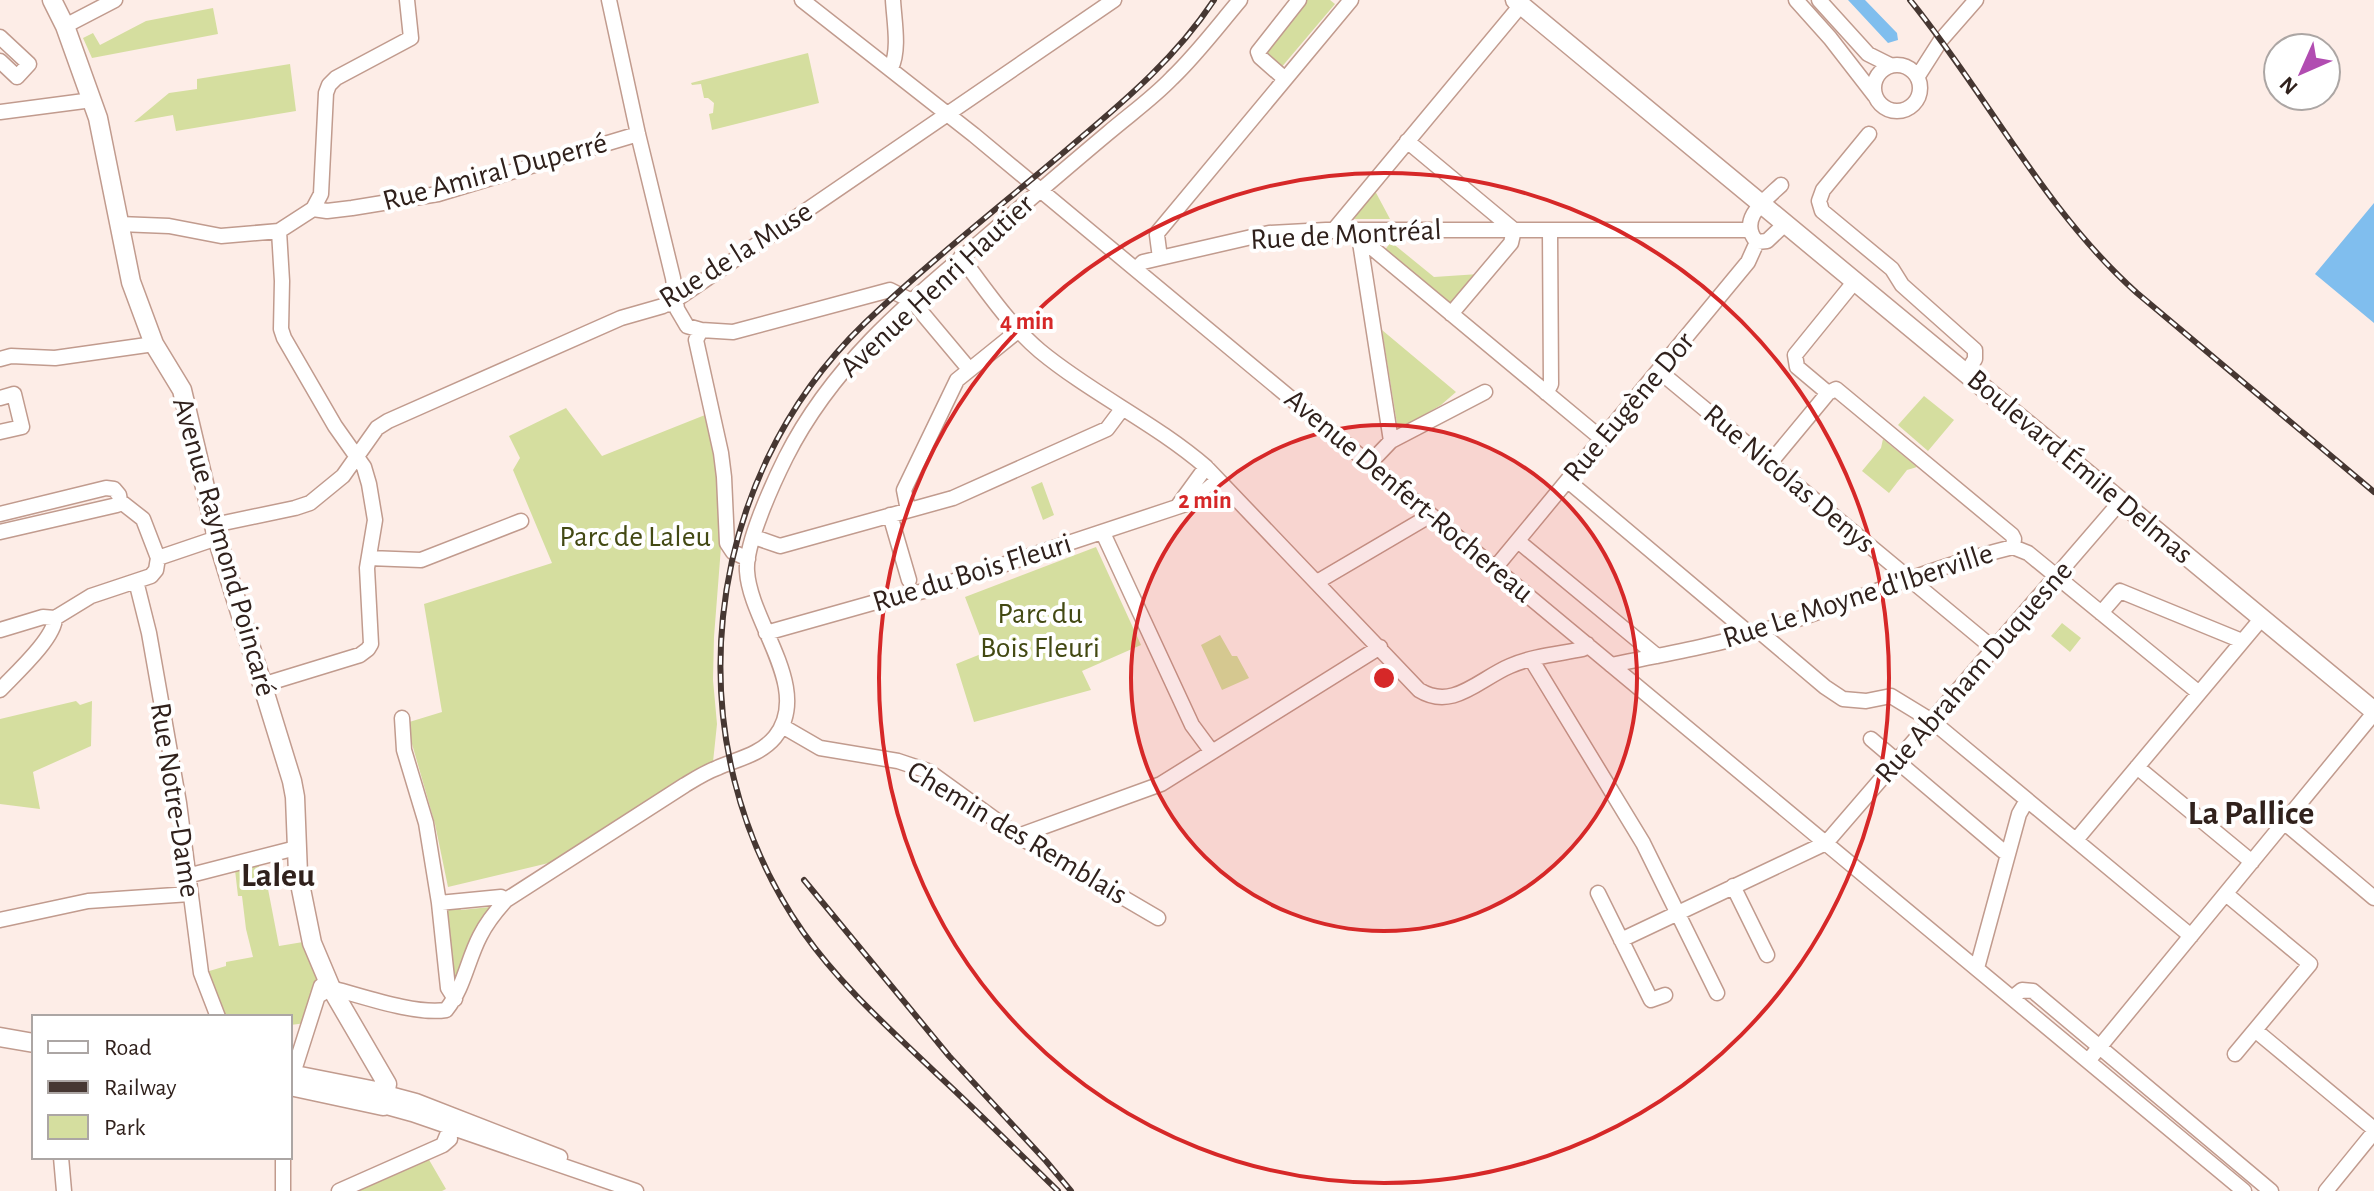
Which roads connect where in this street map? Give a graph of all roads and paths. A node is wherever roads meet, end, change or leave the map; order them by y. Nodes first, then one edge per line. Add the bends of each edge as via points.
1 (52, 0) edge
2 (115, 0) edge
3 (407, 0) edge
4 (609, 0) edge
5 (802, 0) edge
6 (893, 0) edge
7 (1114, 0) edge
8 (1240, 0) edge
9 (1299, 0) edge
10 (1796, 0) edge
11 (1819, 0) edge
12 (1976, 0) edge
13 (1345, 2) edge
14 (1518, 2) edge
15 (65, 26) junction
16 (0, 37) edge
17 (1941, 40) junction
18 (0, 61) edge
19 (1894, 65) junction
20 (891, 68) junction
21 (1918, 76) junction
22 (1285, 79) junction
23 (1875, 96) junction
24 (92, 100) junction
25 (0, 112) edge
26 (949, 114) junction
27 (638, 134) junction
28 (1869, 134) dead end
29 (1407, 141) junction
30 (1781, 185) dead end
31 (1041, 190) junction
32 (1762, 204) junction
33 (313, 209) junction
34 (119, 224) junction
35 (1785, 224) junction
36 (1514, 230) junction
37 (279, 231) junction
38 (1333, 231) junction
39 (1550, 231) junction
40 (1359, 234) junction
41 (1753, 236) junction
42 (961, 257) junction
43 (1160, 258) junction
44 (1136, 269) junction
45 (1855, 281) junction
46 (677, 299) junction
47 (912, 301) junction
48 (1451, 314) junction
49 (701, 330) junction
50 (1019, 330) junction
51 (154, 344) junction
52 (0, 359) edge
53 (969, 369) junction
54 (1659, 371) junction
55 (1966, 373) junction
56 (1485, 392) dead end
57 (1546, 393) junction
58 (1828, 393) junction
59 (0, 398) edge
60 (1122, 409) junction
61 (1, 427) edge
62 (1602, 439) junction
63 (1391, 441) junction
64 (356, 459) junction
65 (1770, 463) junction
66 (1369, 464) junction
67 (1206, 467) junction
68 (1218, 480) junction
69 (1568, 481) junction
70 (120, 501) junction
71 (2121, 501) junction
72 (1177, 507) junction
73 (908, 510) junction
74 (0, 514) edge
75 (890, 515) junction
76 (1431, 515) junction
77 (521, 521) dead end
78 (0, 532) edge
79 (216, 532) junction
80 (1103, 533) junction
81 (754, 537) junction
82 (1518, 541) junction
83 (2013, 547) junction
84 (158, 558) junction
85 (369, 558) junction
86 (748, 559) junction
87 (1495, 568) junction
88 (2056, 576) junction
89 (909, 580) dead end
90 (1910, 580) junction
91 (136, 581) junction
92 (1317, 582) junction
93 (2101, 613) junction
94 (49, 618) junction
95 (2262, 618) junction
96 (0, 630) edge
97 (766, 633) junction
98 (1755, 633) junction
99 (2242, 641) junction
100 (1587, 644) junction
101 (1380, 647) junction
102 (1994, 649) junction
103 (1657, 656) junction
104 (1531, 659) junction
105 (1611, 665) junction
106 (262, 685) junction
107 (0, 690) edge
108 (2199, 693) junction
109 (2374, 712) edge
110 (402, 718) dead end
111 (1932, 721) junction
112 (782, 726) junction
113 (1871, 739) dead end
114 (1212, 752) junction
115 (1897, 761) junction
116 (2137, 767) junction
117 (2027, 800) junction
118 (2285, 823) junction
119 (1018, 836) junction
120 (2076, 840) junction
121 (1826, 843) junction
122 (296, 848) junction
123 (2008, 852) junction
124 (2252, 862) junction
125 (187, 876) junction
126 (1733, 886) junction
127 (1598, 893) dead end
128 (190, 894) junction
129 (2226, 894) junction
130 (2374, 898) edge
131 (506, 900) junction
132 (439, 903) junction
133 (1678, 912) junction
134 (1158, 918) dead end
135 (0, 920) edge
136 (2191, 936) junction
137 (1621, 940) junction
138 (1767, 955) dead end
139 (1977, 968) junction
140 (325, 986) junction
141 (1717, 993) dead end
142 (1665, 995) dead end
143 (2012, 998) junction
144 (455, 999) junction
145 (217, 1015) edge
146 (0, 1027) edge
147 (2255, 1030) junction
148 (32, 1032) edge
149 (0, 1037) edge
150 (32, 1043) edge
151 (2100, 1048) junction
152 (2235, 1054) dead end
153 (2088, 1061) junction
154 (292, 1074) edge
155 (292, 1079) edge
156 (384, 1100) junction
157 (455, 1130) junction
158 (2374, 1130) edge
159 (564, 1158) junction
160 (61, 1159) edge
161 (283, 1159) edge
162 (603, 1179) junction
163 (64, 1191) edge
164 (283, 1191) edge
165 (339, 1191) edge
166 (636, 1191) edge
167 (2244, 1191) edge
168 (2271, 1191) edge
169 (2326, 1191) edge

1 - 15 main road, Avenue Raymond Poincaré
2 - 15 street
3 - 33 street via 411,38 329,85 321,194
4 - 27 street
5 - 20 street, Avenue Denfert-Rochereau
6 - 20 street
7 - 26 street, Rue de la Muse
8 - 31 street, Avenue Henri Hautier via 1172,79
9 - 22 street via 1258,52
10 - 23 street
11 - 19 street via 1868,54
12 - 17 street
13 - 22 street
14 - 29 street
14 - 32 main road, Boulevard Émile Delmas
15 - 24 main road, Avenue Raymond Poincaré
16 - 18 street via 29,64 17,77
17 - 19 street
17 - 21 street
19 - 21 street
19 - 23 street via 1883,69 1875,81
20 - 26 street, Avenue Denfert-Rochereau
21 - 23 street via 1920,94 1907,109 1892,111
22 - 43 street via 1158,232
24 - 25 street
24 - 34 main road, Avenue Raymond Poincaré
26 - 31 street, Avenue Denfert-Rochereau
26 - 46 street, Rue de la Muse
27 - 33 street, Rue Amiral Duperré via 438,194 339,210
27 - 46 street
28 - 55 street via 1823,190 1822,211 1892,269 1902,285 1975,350
29 - 36 street
29 - 38 street
30 - 32 street, Rue Eugène Dor
31 - 42 street, Avenue Henri Hautier
31 - 44 street, Avenue Denfert-Rochereau
32 - 35 main road, Boulevard Émile Delmas
32 - 41 street, Rue Eugène Dor via 1749,221
33 - 37 street
34 - 37 street via 221,236
34 - 51 main road, Avenue Raymond Poincaré via 131,282
35 - 41 street via 1767,241
35 - 45 main road, Boulevard Émile Delmas
36 - 39 street, Rue de Montréal
36 - 40 street, Rue de Montréal
36 - 48 street via 1511,243
37 - 64 street via 284,338
38 - 40 street, Rue de Montréal
38 - 43 street, Rue de Montréal via 1269,233
39 - 41 street, Rue de Montréal
39 - 57 street via 1551,384
40 - 48 street
40 - 63 street
41 - 54 street, Rue Eugène Dor via 1748,262
42 - 47 street, Avenue Henri Hautier
42 - 50 street
43 - 44 street, Rue de Montréal
44 - 66 street, Avenue Denfert-Rochereau
45 - 55 main road, Boulevard Émile Delmas
45 - 58 street via 1795,355 1797,367
46 - 49 street via 687,326
46 - 64 street, Rue de la Muse via 621,318 388,421
47 - 49 street via 890,290 733,332
47 - 53 street
47 - 81 street, Avenue Henri Hautier via 863,347 821,398 777,475
48 - 57 street
49 - 86 street via 696,340 721,453 727,543
50 - 53 street
50 - 60 street
51 - 52 street via 55,358
51 - 79 main road, Avenue Raymond Poincaré via 182,390
53 - 73 street via 957,380 904,490
54 - 62 street, Rue Eugène Dor
54 - 65 street, Rue Nicolas Denys
55 - 71 main road, Boulevard Émile Delmas
56 - 63 street
57 - 62 street
58 - 65 street
58 - 83 street via 1836,389 2012,535
59 - 61 street via 14,394 22,427
60 - 67 street via 1180,444
60 - 73 street via 1107,429 953,498
62 - 69 street, Rue Eugène Dor
63 - 66 street
64 - 79 street, Rue de la Muse via 310,503
64 - 85 street via 364,467 375,516
65 - 90 street, Rue Nicolas Denys
66 - 76 street, Avenue Denfert-Rochereau
67 - 68 street
67 - 72 street
68 - 72 street, Rue du Bois Fleuri via 1192,502
68 - 92 street
69 - 82 street, Rue Eugène Dor
69 - 98 street
70 - 74 street via 114,489 106,488
70 - 78 street
70 - 84 street via 143,519
71 - 88 street, Rue Abraham Duquesne
71 - 95 main road, Boulevard Émile Delmas
72 - 80 street, Rue du Bois Fleuri
73 - 75 street
75 - 81 street via 780,546
75 - 89 street
76 - 87 street, Avenue Denfert-Rochereau
76 - 92 street
77 - 85 street via 421,560
79 - 84 street, Rue de la Muse
79 - 106 main road, Avenue Raymond Poincaré
80 - 97 street, Rue du Bois Fleuri via 924,591
80 - 114 street via 1192,725
81 - 86 street, Avenue Henri Hautier
82 - 87 street, Rue Eugène Dor
82 - 103 street
83 - 88 street, Rue Le Moyne d'Iberville
83 - 90 street, Rue Le Moyne d'Iberville
84 - 91 street via 153,574
85 - 106 street via 368,649
86 - 97 street, Avenue Henri Hautier via 750,586
87 - 100 street, Avenue Denfert-Rochereau
88 - 93 street, Rue Le Moyne d'Iberville
88 - 102 street, Rue Abraham Duquesne
90 - 98 street, Rue Le Moyne d'Iberville
90 - 102 street, Rue Nicolas Denys
91 - 94 street
91 - 125 street, Rue Notre-Dame via 176,787
92 - 101 street
93 - 99 street via 2120,591
93 - 108 street, Rue Le Moyne d'Iberville
94 - 96 street
94 - 107 street via 55,625
95 - 99 street
95 - 109 main road, Boulevard Émile Delmas
97 - 112 street, Avenue Henri Hautier via 789,701
98 - 103 street, Rue Le Moyne d'Iberville
98 - 111 street via 1843,699 1891,696
99 - 108 street
100 - 104 street
100 - 105 street, Avenue Denfert-Rochereau
101 - 104 street via 1419,690 1442,698
101 - 114 street
102 - 111 street, Rue Abraham Duquesne
103 - 105 street, Rue Le Moyne d'Iberville
104 - 133 street via 1643,843
105 - 121 street, Avenue Denfert-Rochereau
106 - 122 main road, Avenue Raymond Poincaré via 292,781
108 - 116 street
109 - 118 street
110 - 132 street via 404,750 426,823
111 - 115 street, Rue Abraham Duquesne
111 - 117 street
112 - 119 street, Chemin des Remblais via 820,748 928,771
112 - 131 street via 761,750 685,785
113 - 115 street
114 - 119 street via 1161,784
115 - 121 street, Rue Abraham Duquesne
115 - 123 street
116 - 120 street
116 - 124 street
117 - 120 street
117 - 123 street
118 - 124 street
118 - 130 street
119 - 134 street, Chemin des Remblais
120 - 136 street
121 - 126 street
121 - 139 street, Avenue Denfert-Rochereau
122 - 125 street
122 - 140 main road, Avenue Raymond Poincaré
123 - 139 street
124 - 129 street
125 - 128 street, Rue Notre-Dame
126 - 133 street
126 - 138 street
127 - 137 street
128 - 135 street via 88,901
128 - 145 street, Rue Notre-Dame via 201,973
129 - 136 street
129 - 147 street via 2310,964
131 - 132 street
131 - 144 street via 479,937
132 - 144 street via 448,988
133 - 137 street
133 - 141 street
136 - 151 street
137 - 142 street via 1651,1000
139 - 143 street, Avenue Denfert-Rochereau
140 - 144 street via 436,1012
140 - 154 street
140 - 156 main road, Avenue Raymond Poincaré via 381,1072 387,1084
143 - 151 street via 2022,990 2033,991
143 - 153 street, Avenue Denfert-Rochereau
146 - 148 main road
147 - 152 street
147 - 158 street
149 - 150 main road
151 - 153 street
151 - 168 street
153 - 167 street, Avenue Denfert-Rochereau
155 - 156 main road
156 - 157 street
156 - 159 street via 416,1101
157 - 159 street via 457,1123 551,1158
157 - 162 street
157 - 165 street via 443,1145
158 - 169 street
159 - 162 street
160 - 163 street
161 - 164 street
162 - 166 street

